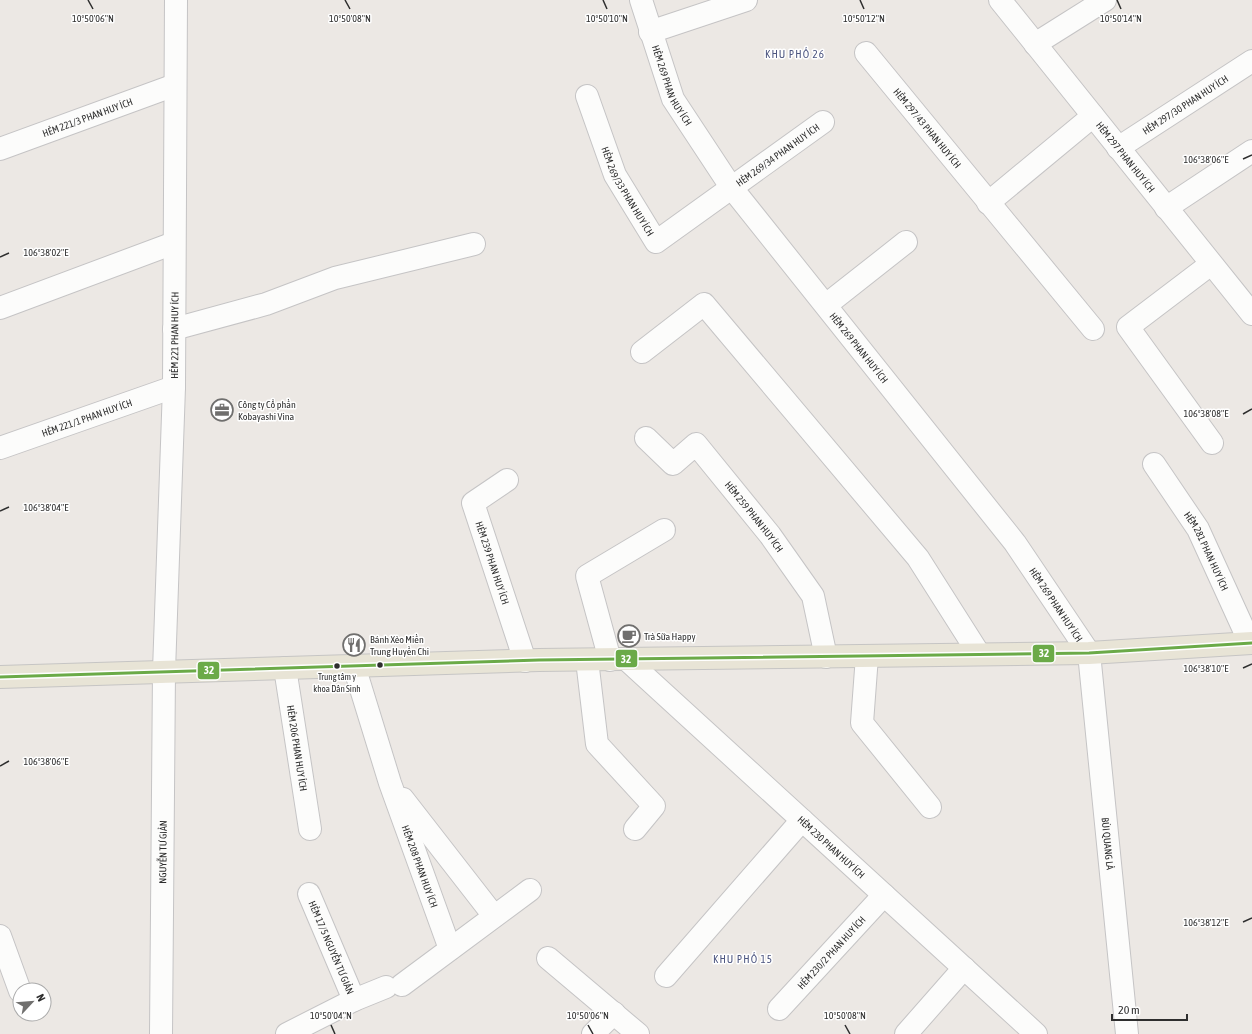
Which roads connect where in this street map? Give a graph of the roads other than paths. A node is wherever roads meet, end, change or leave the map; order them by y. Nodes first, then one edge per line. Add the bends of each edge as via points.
1 (176, 0) edge
2 (642, 0) edge
3 (746, 0) edge
4 (1000, 0) edge
5 (1105, 0) edge
6 (650, 32) junction
7 (1035, 44) junction
8 (866, 53) dead end
9 (1252, 61) edge
10 (175, 85) junction
11 (588, 96) dead end
12 (1093, 116) junction
13 (823, 122) dead end
14 (1118, 148) junction
15 (0, 149) edge
16 (1252, 151) edge
17 (731, 187) junction
18 (988, 203) junction
19 (1166, 208) junction
20 (906, 242) dead end
21 (174, 243) junction
22 (474, 244) dead end
23 (1211, 264) junction
24 (826, 305) junction
25 (0, 308) edge
26 (1252, 314) edge
27 (174, 329) junction
28 (1092, 330) dead end
29 (642, 352) dead end
30 (174, 387) junction
31 (646, 438) dead end
32 (1212, 443) dead end
33 (0, 448) edge
34 (1154, 464) dead end
35 (507, 480) dead end
36 (664, 530) dead end
37 (1251, 643) edge
38 (1089, 653) junction
39 (979, 654) junction
40 (867, 656) junction
41 (826, 657) junction
42 (586, 660) junction
43 (618, 660) junction
44 (525, 661) junction
45 (354, 666) junction
46 (285, 668) junction
47 (164, 671) junction
48 (0, 677) edge
49 (390, 783) junction
50 (930, 807) dead end
51 (802, 820) junction
52 (310, 829) dead end
53 (635, 829) dead end
54 (530, 890) dead end
55 (309, 894) dead end
56 (884, 895) junction
57 (494, 916) junction
58 (0, 936) edge
59 (450, 949) junction
60 (548, 958) dead end
61 (964, 968) junction
62 (666, 976) dead end
63 (17, 982) edge
64 (354, 1000) junction
65 (779, 1009) dead end
66 (614, 1014) junction
67 (1029, 1032) edge
68 (161, 1034) edge
69 (287, 1034) edge
70 (593, 1034) edge
71 (638, 1034) edge
72 (906, 1034) edge
73 (1127, 1034) edge

1 - 10 street, HẺM 221 PHAN HUY ÍCH
2 - 6 street, HẺM 269 PHAN HUY ÍCH
3 - 6 street, HẺM 269 PHAN HUY ÍCH
4 - 7 street, HẺM 297 PHAN HUY ÍCH
5 - 7 street
6 - 17 street, HẺM 269 PHAN HUY ÍCH via 673,99
7 - 12 street, HẺM 297 PHAN HUY ÍCH
8 - 18 street, HẺM 297/43 PHAN HUY ÍCH
9 - 14 street, HẺM 297/30 PHAN HUY ÍCH
10 - 15 street, HẺM 221/3 PHAN HUY ÍCH
10 - 21 street, HẺM 221 PHAN HUY ÍCH
11 - 17 street, HẺM 269/33 PHAN HUY ÍCH via 615,175 656,242
12 - 14 street, HẺM 297 PHAN HUY ÍCH
12 - 18 street
13 - 17 street, HẺM 269/34 PHAN HUY ÍCH
14 - 19 street, HẺM 297 PHAN HUY ÍCH
16 - 19 street
17 - 24 street, HẺM 269 PHAN HUY ÍCH
18 - 28 street, HẺM 297/43 PHAN HUY ÍCH
19 - 23 street, HẺM 297 PHAN HUY ÍCH
20 - 24 street
21 - 25 street
21 - 27 street, HẺM 221 PHAN HUY ÍCH
22 - 27 street via 335,278 266,304
23 - 26 street, HẺM 297 PHAN HUY ÍCH
23 - 32 street via 1128,327
24 - 38 street, HẺM 269 PHAN HUY ÍCH via 1015,543
27 - 30 street, HẺM 221 PHAN HUY ÍCH
29 - 39 street via 704,304 918,558
30 - 33 street, HẺM 221/1 PHAN HUY ÍCH
30 - 47 street, HẺM 221 PHAN HUY ÍCH
31 - 41 street, HẺM 259 PHAN HUY ÍCH via 673,464 696,444 770,535 813,596
34 - 37 street, HẺM 281 PHAN HUY ÍCH via 1198,529
35 - 44 street, HẺM 239 PHAN HUY ÍCH via 473,503
36 - 43 street via 587,576
37 - 38 main road
38 - 39 main road
38 - 73 street, BÙI QUANG LÀ
39 - 40 main road
40 - 41 main road
40 - 50 street via 862,723
41 - 43 main road
42 - 43 main road
42 - 44 main road
42 - 53 street via 597,744 654,806
43 - 51 street, HẺM 230 PHAN HUY ÍCH
44 - 45 main road
45 - 46 main road
45 - 49 street, HẺM 208 PHAN HUY ÍCH
46 - 47 main road
46 - 52 street, HẺM 206 PHAN HUY ÍCH
47 - 48 main road
47 - 68 street, NGUYỄN TƯ GIẢN
49 - 57 street, HẺM 208 PHAN HUY ÍCH
49 - 59 street, HẺM 208 PHAN HUY ÍCH
51 - 56 street, HẺM 230 PHAN HUY ÍCH
51 - 62 street
54 - 57 street
55 - 64 street, HẺM 17/5 NGUYỄN TƯ GIẢN
56 - 61 street, HẺM 230 PHAN HUY ÍCH
56 - 65 street, HẺM 230/2 PHAN HUY ÍCH
57 - 59 street
58 - 63 street
59 - 64 street via 394,986
60 - 66 street
61 - 67 street, HẺM 230 PHAN HUY ÍCH
61 - 72 street
64 - 69 street
66 - 70 street
66 - 71 street

